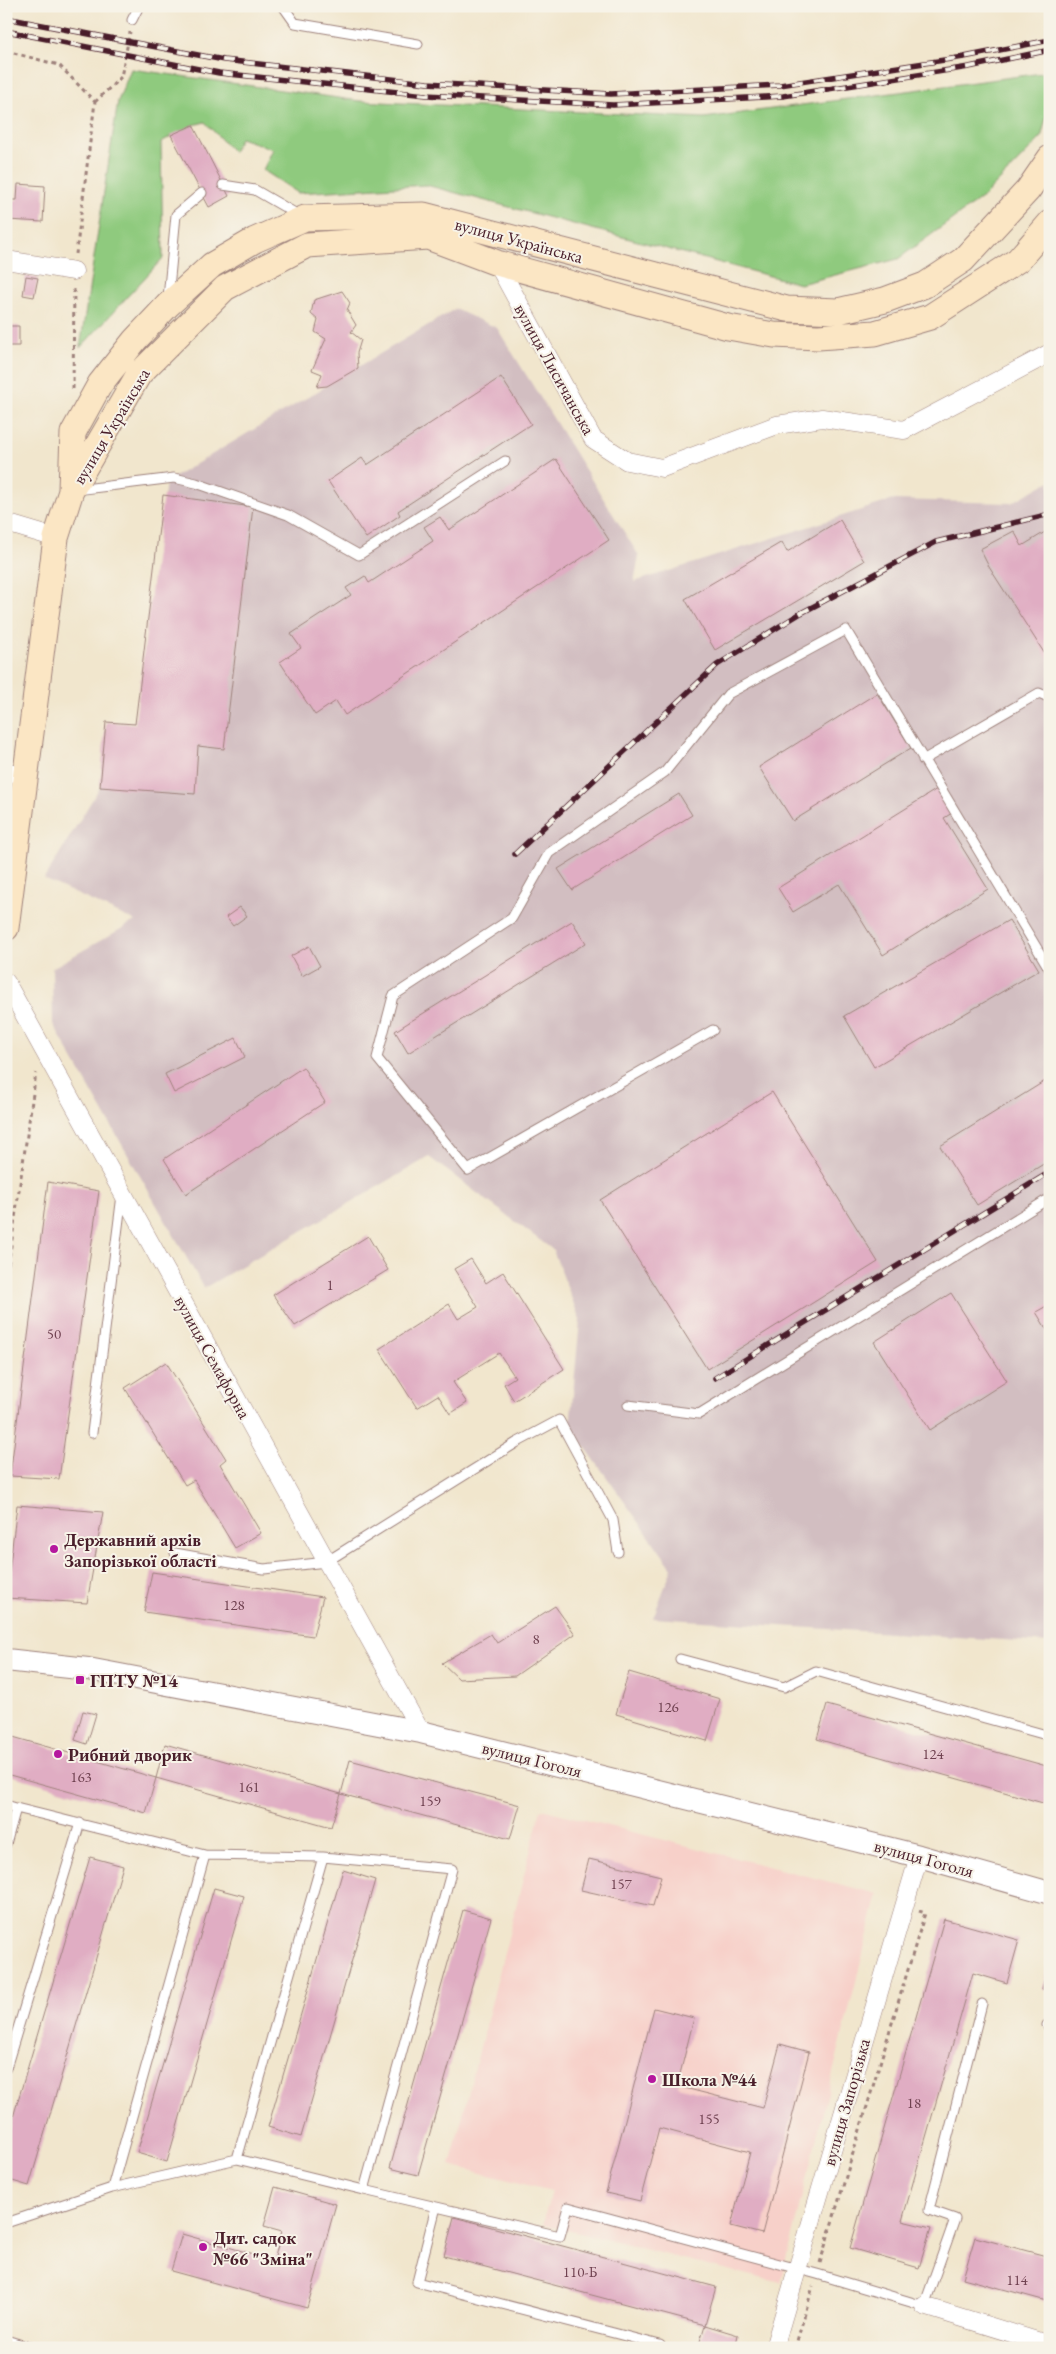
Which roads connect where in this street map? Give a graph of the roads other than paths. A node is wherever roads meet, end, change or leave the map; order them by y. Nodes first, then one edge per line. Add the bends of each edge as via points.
1 (139, 6) edge
2 (283, 6) edge
3 (132, 20) road end
4 (418, 44) dead end
5 (1050, 158) edge
6 (223, 185) dead end
7 (202, 193) dead end
8 (305, 218) junction
9 (1050, 223) edge
10 (6, 260) edge
11 (496, 263) junction
12 (74, 271) road end
13 (168, 305) junction
14 (1050, 353) edge
15 (506, 461) dead end
16 (71, 491) junction
17 (6, 523) edge
18 (56, 538) junction
19 (1050, 698) edge
20 (923, 760) junction
21 (16, 774) edge
22 (6, 928) edge
23 (1050, 970) edge
24 (6, 982) edge
25 (713, 1030) dead end
26 (122, 1192) junction
27 (1050, 1198) edge
28 (628, 1405) dead end
29 (92, 1433) dead end
30 (175, 1552) dead end
31 (618, 1552) dead end
32 (326, 1562) junction
33 (680, 1659) dead end
34 (6, 1660) edge
35 (421, 1732) junction
36 (1050, 1736) edge
37 (6, 1805) edge
38 (16, 1808) junction
39 (80, 1823) junction
40 (6, 1844) edge
41 (205, 1855) junction
42 (919, 1856) junction
43 (322, 1858) junction
44 (1050, 1893) edge
45 (982, 2004) dead end
46 (6, 2068) edge
47 (238, 2159) junction
48 (112, 2188) junction
49 (364, 2190) junction
50 (436, 2207) junction
51 (6, 2222) edge
52 (797, 2269) junction
53 (924, 2306) junction
54 (6, 2340) edge
55 (1050, 2345) edge
56 (32, 2348) edge
57 (660, 2348) edge
58 (774, 2348) edge

1 - 3 lane
2 - 4 lane via 295,23
5 - 8 main road, вулиця Українська via 1028,190 963,260 925,285 885,300 838,311 787,309 424,215
6 - 8 lane via 255,190
7 - 13 lane via 176,216
8 - 13 main road, вулиця Українська via 255,240 212,265
9 - 11 main road, вулиця Українська via 1018,260 930,316 874,333 818,337 774,335 728,327
10 - 12 street
11 - 14 street, вулиця Лисичанська via 593,439 627,461 662,468 777,425 822,418 904,430
11 - 16 main road, вулиця Українська via 428,237 307,245 226,288 139,374
13 - 16 main road, вулиця Українська via 100,384 72,432
15 - 16 lane via 359,555 288,515 196,482 174,478
16 - 18 main road, вулиця Українська
17 - 18 street
18 - 21 main road, вулиця Українська
19 - 20 lane via 1039,693
20 - 23 lane
20 - 25 lane via 846,630 795,657 728,694 666,772 550,853 512,918 393,996 377,1058 468,1170
21 - 22 main road, вулиця Українська
24 - 26 street, вулиця Семафорна
26 - 29 lane
26 - 32 street, вулиця Семафорна
27 - 28 lane via 699,1414
30 - 32 lane via 264,1569
31 - 32 lane via 612,1520 559,1420 516,1443
32 - 35 street, вулиця Семафорна
33 - 36 lane via 784,1687 816,1672
34 - 35 street, вулиця Гоголя via 88,1670
35 - 42 street, вулиця Гоголя
37 - 38 lane
38 - 39 lane
38 - 40 lane
39 - 41 lane
39 - 46 lane
41 - 43 lane
41 - 48 lane
42 - 44 street, вулиця Гоголя
42 - 52 street, вулиця Запорізька
43 - 47 lane
43 - 49 lane via 452,1869
45 - 53 lane via 929,2210 955,2219
47 - 48 lane
47 - 49 lane
48 - 51 lane
49 - 50 lane
50 - 52 lane via 560,2236 568,2207
50 - 57 lane via 416,2282 660,2345
52 - 53 lane
52 - 58 street, вулиця Запорізька
53 - 55 street
54 - 56 lane

